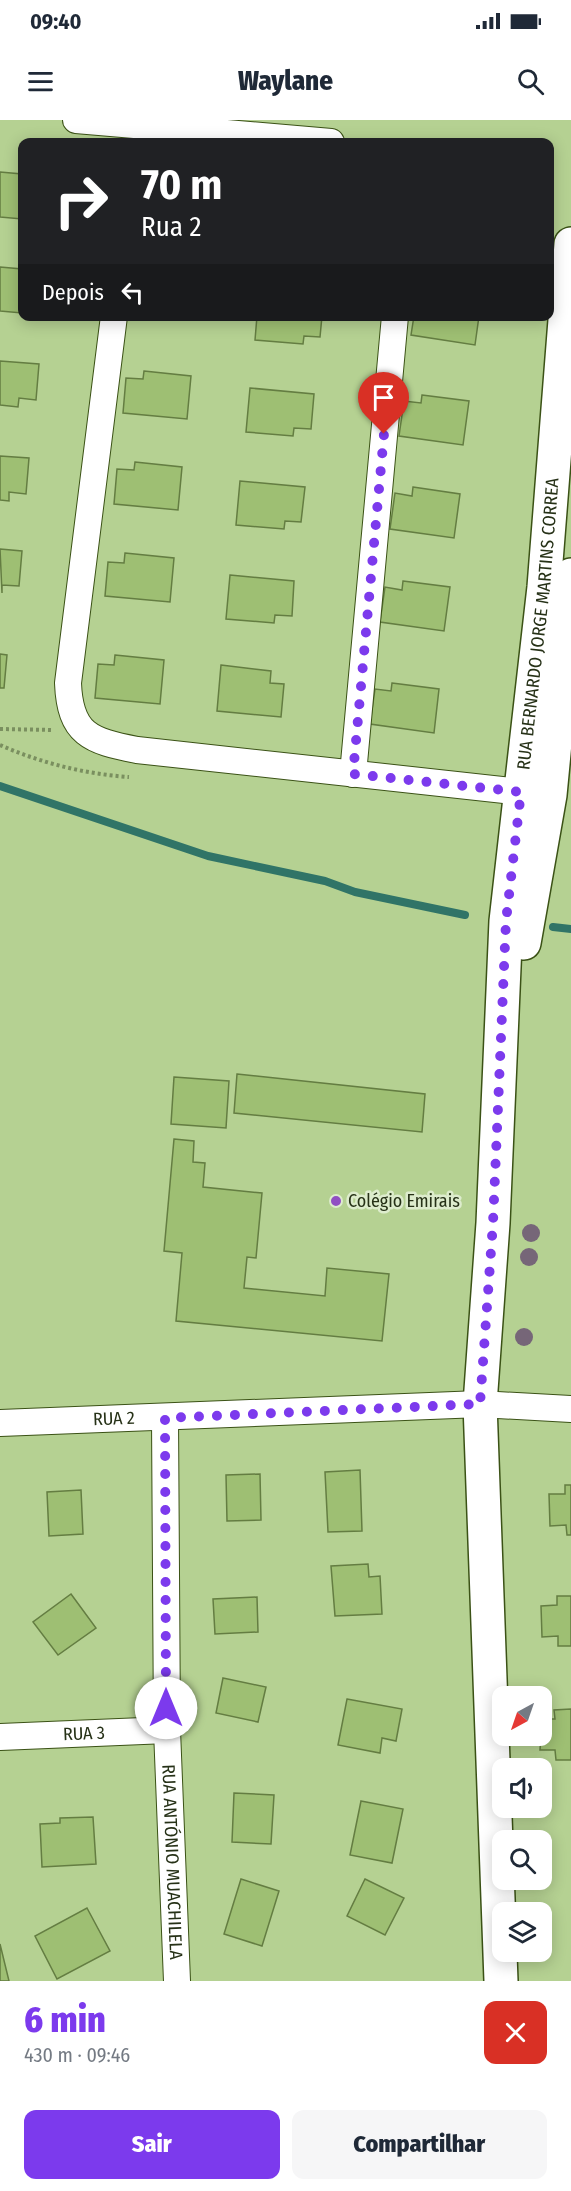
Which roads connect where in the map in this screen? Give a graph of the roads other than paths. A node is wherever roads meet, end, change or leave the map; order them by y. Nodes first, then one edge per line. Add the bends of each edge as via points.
1 (76, 120) edge
2 (136, 134) edge
3 (234, 138) edge
4 (571, 244) edge
5 (113, 321) edge
6 (395, 321) edge
7 (571, 575) edge
8 (353, 774) junction
9 (536, 794) junction
10 (480, 1404) junction
11 (571, 1408) edge
12 (165, 1418) junction
13 (0, 1423) edge
14 (167, 1730) junction
15 (0, 1737) edge
16 (177, 1981) edge
17 (501, 1981) edge

1 - 2 street
2 - 3 street
4 - 9 street, RUA BERNARDO JORGE MARTINS CORREA via 548,554
5 - 8 street via 68,683 69,709 76,725 94,738 137,750
6 - 8 street
7 - 9 street, RUA BERNARDO JORGE MARTINS CORREA
8 - 9 street
9 - 10 street, RUA BERNARDO JORGE MARTINS CORREA via 501,1075
10 - 11 street, RUA 2
10 - 12 street, RUA 2
10 - 17 street, RUA BERNARDO JORGE MARTINS CORREA
12 - 13 street, RUA 2
12 - 14 street, RUA ANTÓNIO MUACHILELA
14 - 15 street, RUA 3
14 - 16 street, RUA ANTÓNIO MUACHILELA

